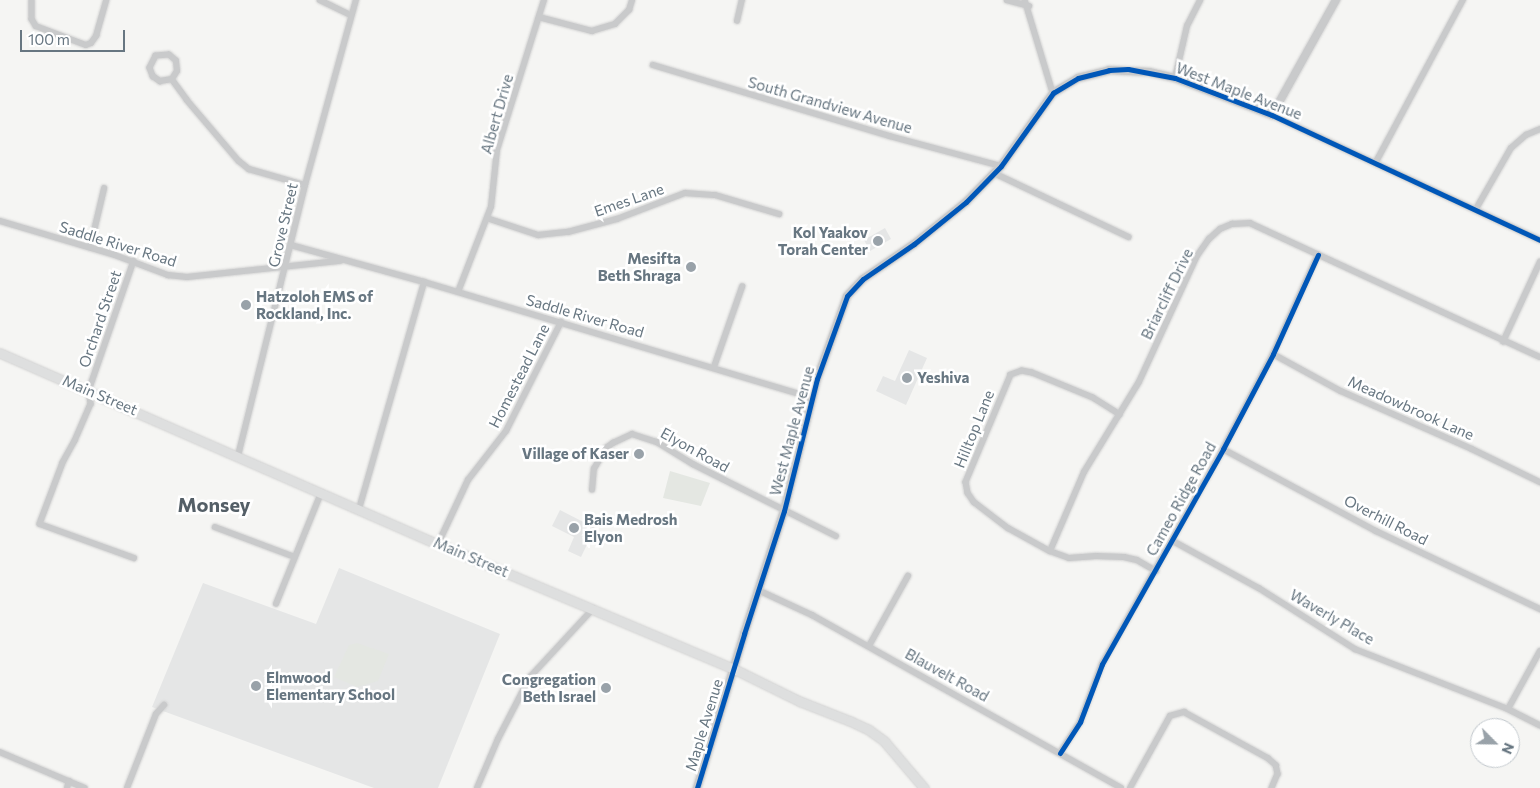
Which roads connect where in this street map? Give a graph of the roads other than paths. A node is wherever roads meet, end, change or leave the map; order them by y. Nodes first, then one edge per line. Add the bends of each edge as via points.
1 (32, 0) edge
2 (106, 0) edge
3 (320, 0) edge
4 (356, 0) edge
5 (544, 0) edge
6 (632, 0) edge
7 (742, 0) edge
8 (1007, 0) edge
9 (1025, 0) edge
10 (1200, 0) edge
11 (1336, 0) edge
12 (1463, 0) edge
13 (1029, 6) junction
14 (351, 15) junction
15 (539, 17) junction
16 (737, 21) dead end
17 (653, 65) dead end
18 (1175, 78) junction
19 (172, 79) junction
20 (1053, 93) junction
21 (1272, 115) junction
22 (1540, 129) edge
23 (1376, 162) junction
24 (1001, 166) junction
25 (994, 173) junction
26 (305, 185) junction
27 (104, 189) dead end
28 (1476, 209) junction
29 (779, 214) dead end
30 (487, 218) junction
31 (0, 222) edge
32 (1129, 237) dead end
33 (1540, 240) edge
34 (291, 245) junction
35 (90, 248) junction
36 (1318, 254) junction
37 (134, 261) junction
38 (349, 261) junction
39 (1540, 262) edge
40 (285, 268) junction
41 (424, 282) junction
42 (742, 287) dead end
43 (458, 292) junction
44 (561, 322) junction
45 (1503, 342) junction
46 (0, 353) edge
47 (1273, 354) junction
48 (1540, 357) edge
49 (714, 367) junction
50 (89, 391) junction
51 (812, 398) junction
52 (1120, 416) junction
53 (1223, 449) junction
54 (238, 456) junction
55 (1540, 482) edge
56 (592, 490) dead end
57 (321, 493) junction
58 (359, 509) junction
59 (784, 511) junction
60 (215, 526) dead end
61 (836, 536) dead end
62 (1173, 541) junction
63 (438, 544) junction
64 (1050, 551) junction
65 (294, 557) junction
66 (134, 558) dead end
67 (1156, 570) junction
68 (908, 576) dead end
69 (758, 590) junction
70 (276, 604) dead end
71 (593, 609) junction
72 (1540, 609) edge
73 (869, 646) junction
74 (1540, 651) edge
75 (734, 669) junction
76 (164, 705) dead end
77 (1508, 709) junction
78 (1540, 725) edge
79 (0, 752) edge
80 (1060, 753) junction
81 (69, 781) junction
82 (66, 788) edge
83 (85, 788) edge
84 (127, 788) edge
85 (477, 788) edge
86 (698, 788) edge
87 (924, 788) edge
88 (1121, 788) edge
89 (1130, 788) edge
90 (1272, 788) edge

1 - 2 street via 32,20 36,26 86,45 91,44 96,36
3 - 14 street
4 - 14 street, Grove Street
5 - 15 street, Albert Drive
6 - 15 street via 629,10 615,24 592,31
7 - 16 street
8 - 13 street
9 - 13 street
10 - 18 street via 1187,26
11 - 21 street
12 - 23 street
13 - 20 street
14 - 26 street, Grove Street
15 - 30 street, Albert Drive via 497,150
17 - 24 street, South Grandview Avenue
18 - 20 street, West Maple Avenue via 1128,69 1109,70 1078,78
18 - 21 street, West Maple Avenue
19 - 19 street via 177,71 176,61 165,54 156,56 150,68 153,76 160,81
19 - 26 street via 228,150 249,169
20 - 24 street, West Maple Avenue
21 - 23 street, West Maple Avenue
22 - 28 street via 1526,135 1511,148
23 - 28 street, West Maple Avenue
24 - 25 street, West Maple Avenue
25 - 32 street
25 - 51 street, West Maple Avenue via 966,202 914,244 863,279 847,296
26 - 34 street, Grove Street
27 - 35 street
28 - 33 street, West Maple Avenue
29 - 30 street, Emes Lane via 715,195 686,193 617,219 568,232 538,235
30 - 43 street, Albert Drive
31 - 35 street, Saddle River Road
34 - 38 street, Saddle River Road
34 - 40 street, Grove Street
35 - 37 street, Saddle River Road
36 - 45 street, Briarcliff Drive
36 - 47 street, Cameo Ridge Road
36 - 52 street, Briarcliff Drive via 1250,223 1232,224 1208,239
37 - 40 street, Saddle River Road via 168,275 186,277
37 - 50 street, Orchard Street
38 - 40 street, Saddle River Road via 326,261
38 - 41 street, Saddle River Road
39 - 45 street
40 - 54 street, Grove Street
41 - 43 street, Saddle River Road
41 - 58 street
42 - 49 street
43 - 44 street, Saddle River Road
44 - 49 street, Saddle River Road
44 - 63 street, Homestead Lane via 506,431 468,480
45 - 48 street, Briarcliff Drive
46 - 50 main road, Main Street
47 - 53 street, Cameo Ridge Road
47 - 55 street, Meadowbrook Lane via 1341,391
49 - 51 street, Saddle River Road
50 - 54 main road, Main Street
50 - 66 street, Orchard Street via 91,404 63,463 40,524
51 - 59 street, West Maple Avenue
52 - 64 street, Briarcliff Drive via 1084,472
52 - 64 street, Hilltop Lane via 1093,398 1032,373 1022,371 1011,375 1006,383 966,482 968,494 1008,528
53 - 62 street, Cameo Ridge Road
53 - 72 street, Overhill Road via 1376,531
54 - 57 main road, Main Street
56 - 59 street, Elyon Road via 594,469 606,448 632,434 657,442
57 - 58 main road, Main Street
57 - 65 street
58 - 63 main road, Main Street
59 - 61 street, Elyon Road
59 - 69 street, West Maple Avenue
60 - 65 street
62 - 67 street, Cameo Ridge Road
62 - 77 street, Waverly Place via 1259,588 1355,649
63 - 71 main road, Main Street
64 - 67 street, Hilltop Lane via 1069,558 1124,557
65 - 70 street
67 - 80 street, Cameo Ridge Road via 1102,664 1080,722
68 - 73 street
69 - 73 street, Blauvelt Road
69 - 75 street, West Maple Avenue
71 - 75 main road, Main Street
71 - 85 street via 530,677
73 - 80 street, Blauvelt Road
74 - 77 street
75 - 86 street, Maple Avenue
75 - 87 main road, Main Street via 869,730 889,747
76 - 84 street via 156,714
77 - 78 street, Waverly Place
79 - 81 street
80 - 88 street, Blauvelt Road
81 - 82 street
81 - 83 street
89 - 90 street via 1170,716 1184,712 1268,758 1276,765 1278,774

